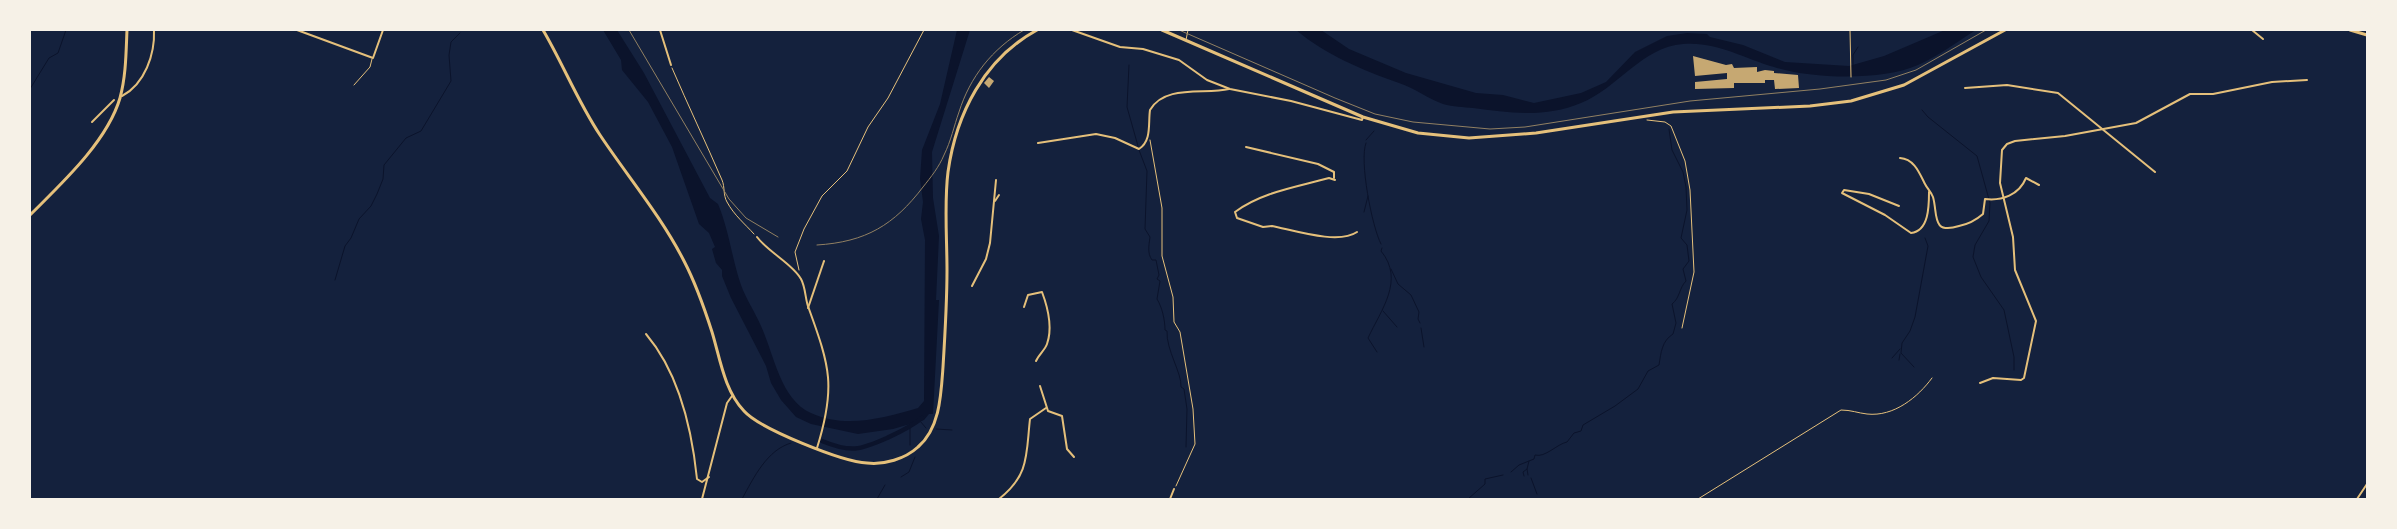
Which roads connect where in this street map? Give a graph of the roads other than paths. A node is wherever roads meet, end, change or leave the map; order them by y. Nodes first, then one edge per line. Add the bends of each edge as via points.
1 (127, 30) edge
2 (154, 30) edge
3 (297, 30) edge
4 (383, 30) edge
5 (543, 30) edge
6 (660, 30) edge
7 (1037, 30) edge
8 (1072, 30) edge
9 (1162, 30) edge
10 (1188, 30) edge
11 (1758, 30) edge
12 (1768, 30) edge
13 (2005, 30) edge
14 (2252, 30) edge
15 (2350, 30) edge
16 (2367, 35) edge
17 (2263, 39) dead end
18 (1186, 40) junction
19 (373, 58) junction
20 (671, 65) road end
21 (2307, 80) dead end
22 (354, 85) dead end
23 (1230, 88) junction
24 (1965, 88) dead end
25 (120, 97) junction
26 (114, 100) dead end
27 (1363, 118) junction
28 (92, 122) dead end
29 (2102, 130) junction
30 (1038, 142) dead end
31 (1246, 147) dead end
32 (1900, 158) dead end
33 (2155, 172) dead end
34 (996, 180) dead end
35 (2039, 185) dead end
36 (1929, 189) junction
37 (999, 195) dead end
38 (2004, 197) junction
39 (993, 203) junction
40 (1899, 206) dead end
41 (30, 215) edge
42 (1357, 232) dead end
43 (757, 237) road end
44 (824, 262) dead end
45 (972, 286) dead end
46 (808, 308) junction
47 (1024, 308) dead end
48 (646, 334) dead end
49 (1036, 361) dead end
50 (1980, 382) dead end
51 (1040, 386) dead end
52 (732, 396) junction
53 (1046, 408) junction
54 (817, 448) junction
55 (1074, 457) dead end
56 (709, 477) junction
57 (2367, 485) edge
58 (1174, 489) road end
59 (702, 499) edge
60 (999, 499) edge
61 (1170, 499) edge
62 (2357, 499) edge

1 - 25 main road
2 - 25 street via 154,46 145,71 132,89
3 - 19 street
4 - 19 street
5 - 52 main road via 590,118 684,261 703,305
6 - 20 street
7 - 54 main road via 1004,54 978,84 967,105 949,170 942,376 937,416 931,432 910,453 879,463 860,463
8 - 23 street via 1120,47 1143,49 1179,60 1207,80
9 - 18 main road
10 - 18 lane
11 - 12 street
13 - 27 main road via 1914,80 1862,99 1821,106 1692,110 1480,138 1418,133
14 - 17 street
15 - 16 main road
18 - 27 main road
19 - 22 lane via 370,67
21 - 29 street via 2272,82 2213,94 2190,94 2136,123
23 - 27 street
23 - 30 street via 1164,97 1150,110 1149,133 1139,149 1096,134
24 - 29 street via 2007,85 2050,90
25 - 41 main road via 114,115 92,147
26 - 28 street
29 - 33 street
29 - 38 street via 2016,140 2007,144 2000,160
31 - 42 street via 1318,164 1334,172 1334,179 1250,201 1236,212 1237,218 1263,227 1333,237 1347,237
32 - 36 street via 1913,164
34 - 39 street
35 - 38 street via 2026,178 2016,194
36 - 38 street via 1935,218 1949,229 1975,221 1983,214 1985,199 1995,201
36 - 40 street via 1926,223 1921,230 1911,233 1885,215 1842,193 1844,190 1869,194
37 - 39 street
38 - 50 street via 2013,237 2015,270 2033,314 2035,330 2024,378 1993,378
39 - 45 street via 987,257
43 - 46 street via 801,280
44 - 46 street
46 - 54 street via 817,328 829,380 827,413
47 - 49 street via 1028,295 1042,292 1050,328 1047,343
48 - 56 street via 659,350 682,406 698,479 702,482
51 - 53 street
52 - 54 main road via 743,411 760,424
52 - 56 street via 727,403
53 - 55 street via 1062,416 1066,449
53 - 60 street via 1030,419 1029,448 1024,468
56 - 59 street
57 - 62 street
58 - 61 street

